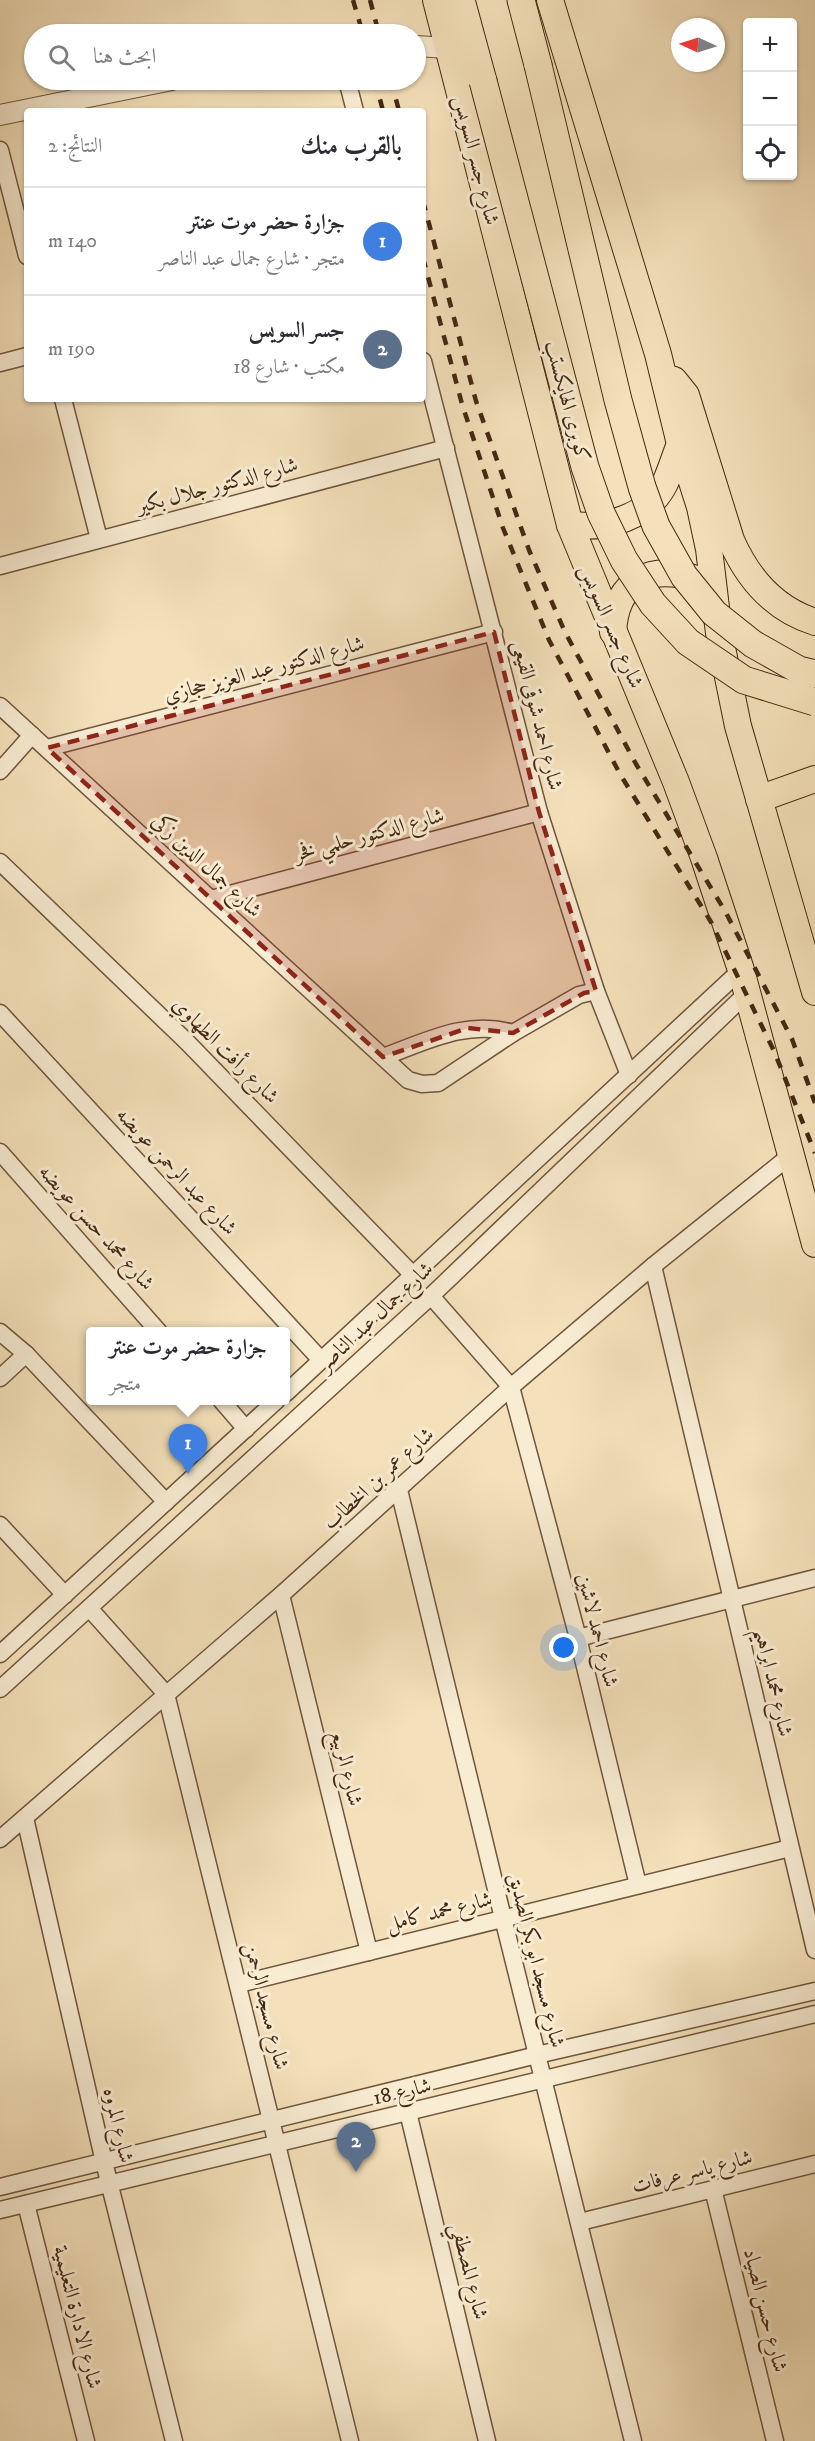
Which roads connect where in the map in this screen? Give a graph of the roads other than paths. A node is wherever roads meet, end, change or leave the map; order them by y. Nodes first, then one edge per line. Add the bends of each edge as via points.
1 (436, 0) edge
2 (461, 0) edge
3 (521, 0) edge
4 (550, 0) edge
5 (426, 47) edge
6 (448, 48) junction
7 (123, 90) edge
8 (350, 90) edge
9 (34, 108) edge
10 (354, 108) edge
11 (24, 110) edge
12 (0, 115) edge
13 (0, 150) edge
14 (24, 244) edge
15 (24, 357) edge
16 (0, 363) edge
17 (426, 372) edge
18 (664, 376) junction
19 (64, 402) edge
20 (680, 444) junction
21 (446, 447) junction
22 (570, 525) junction
23 (99, 539) junction
24 (0, 566) edge
25 (713, 586) junction
26 (815, 622) edge
27 (494, 632) junction
28 (613, 632) junction
29 (815, 674) edge
30 (815, 702) edge
31 (0, 706) edge
32 (32, 735) junction
33 (47, 748) junction
34 (0, 771) edge
35 (815, 779) edge
36 (759, 799) junction
37 (539, 812) junction
38 (0, 862) edge
39 (211, 899) junction
40 (744, 982) junction
41 (596, 992) junction
42 (815, 992) edge
43 (0, 1013) edge
44 (513, 1033) junction
45 (383, 1057) junction
46 (629, 1075) junction
47 (0, 1152) edge
48 (791, 1155) junction
49 (815, 1244) edge
50 (653, 1266) junction
51 (414, 1276) junction
52 (431, 1296) junction
53 (155, 1327) edge
54 (0, 1332) edge
55 (26, 1354) junction
56 (321, 1360) junction
57 (0, 1378) edge
58 (511, 1387) junction
59 (290, 1388) edge
60 (224, 1405) edge
61 (273, 1405) edge
62 (246, 1429) junction
63 (399, 1490) junction
64 (166, 1502) junction
65 (0, 1525) edge
66 (815, 1578) edge
67 (65, 1595) junction
68 (281, 1595) junction
69 (732, 1599) junction
70 (89, 1608) junction
71 (578, 1638) junction
72 (0, 1654) edge
73 (0, 1689) edge
74 (166, 1694) junction
75 (25, 1818) junction
76 (0, 1839) edge
77 (790, 1848) junction
78 (638, 1885) junction
79 (503, 1918) junction
80 (815, 1950) edge
81 (369, 1952) junction
82 (239, 1984) junction
83 (815, 1990) edge
84 (815, 2014) edge
85 (537, 2055) junction
86 (544, 2080) junction
87 (408, 2112) junction
88 (272, 2121) junction
89 (278, 2144) junction
90 (104, 2162) junction
91 (815, 2164) edge
92 (110, 2184) junction
93 (0, 2187) edge
94 (713, 2189) junction
95 (26, 2204) junction
96 (0, 2210) edge
97 (580, 2222) junction
98 (86, 2441) edge
99 (174, 2441) edge
100 (350, 2441) edge
101 (487, 2441) edge
102 (633, 2441) edge
103 (775, 2441) edge

1 - 6 main road, شارع جسر السويس
2 - 30 highway, كوبرى الهايكستب, bridge via 585,467 601,513 624,560 653,604 688,642 744,680
3 - 29 highway, bridge via 618,400 656,526 684,576 714,613 753,644 799,670
4 - 18 main road
5 - 6 street
6 - 22 main road, شارع جسر السويس
7 - 9 street
8 - 10 street
11 - 12 street
13 - 14 street
15 - 16 street
17 - 21 street, شارع احمد شوقى القيعى
18 - 20 main road
18 - 26 main road via 674,380 686,395 731,540 744,566 775,601
19 - 23 street
20 - 22 main road via 664,484 640,511 606,525
20 - 25 main road via 700,507
21 - 23 street, شارع الدكتور جلال بكير
21 - 27 street, شارع احمد شوقى القيعى
22 - 28 main road, شارع جسر السويس
23 - 24 street, شارع الدكتور جلال بكير
25 - 28 main road via 667,572 649,575 621,597 614,614
25 - 36 main road via 728,679
27 - 33 street, شارع الدكتور عبد العزيز حجازي
27 - 37 street, شارع احمد شوقى القيعى
28 - 40 main road, شارع جسر السويس via 676,782
31 - 32 street, شارع جمال الدين زكي
32 - 33 street, شارع جمال الدين زكي
32 - 34 street
33 - 39 street, شارع جمال الدين زكي
35 - 36 main road
36 - 42 main road
37 - 39 street, شارع الدكتور حلمي فخر
37 - 41 street, شارع احمد شوقى القيعى
38 - 51 street, شارع رأفت الطهاوي via 187,1042
39 - 45 street, شارع جمال الدين زكي
40 - 46 street, شارع جمال عبد الناصر
40 - 48 main road, شارع جسر السويس
40 - 52 street, شارع جمال عبد الناصر
41 - 44 street, شارع جمال الدين زكي via 579,995
41 - 46 street, شارع احمد شوقى القيعى
43 - 56 street, شارع عبد الرحمن عويضه
44 - 45 street via 498,1028 468,1028
44 - 45 street, شارع جمال الدين زكي via 438,1083 408,1080
46 - 51 street, شارع جمال عبد الناصر
47 - 53 street, شارع محمد حسن عويضه
48 - 49 main road, شارع جسر السويس
48 - 50 street, شارع عمر بن الخطاب
50 - 58 street, شارع عمر بن الخطاب
50 - 69 street, شارع محمد ابراهيم
51 - 56 street, شارع جمال عبد الناصر
52 - 58 street
52 - 70 street, شارع جمال عبد الناصر
54 - 55 street
55 - 57 street
55 - 64 street
56 - 59 street, شارع جمال عبد الناصر
58 - 63 street, شارع عمر بن الخطاب
58 - 71 street, شارع احمد لاشين
60 - 62 street
61 - 62 street
62 - 64 street
63 - 68 street, شارع عمر بن الخطاب
63 - 79 street, شارع مسجد ابو بكر الصديق
64 - 67 street
65 - 67 street
66 - 69 street
67 - 72 street
68 - 74 street, شارع عمر بن الخطاب
68 - 81 street, شارع الربيع
69 - 71 street
69 - 77 street, شارع محمد ابراهيم
70 - 73 street, شارع جمال عبد الناصر
70 - 74 street, شارع مسجد الرحمن
71 - 78 street, شارع احمد لاشين
74 - 75 street, شارع عمر بن الخطاب
74 - 82 street, شارع مسجد الرحمن
75 - 76 street, شارع عمر بن الخطاب
75 - 90 street, شارع المروه
77 - 78 street, شارع محمد كامل
77 - 80 street, شارع محمد ابراهيم
78 - 79 street, شارع محمد كامل
79 - 81 street, شارع محمد كامل
79 - 85 street, شارع مسجد ابو بكر الصديق
81 - 82 street, شارع محمد كامل
82 - 88 street, شارع مسجد الرحمن
83 - 85 street, شارع 18
84 - 86 street, شارع 18
85 - 86 street, شارع مسجد ابو بكر الصديق
85 - 88 street, شارع 18
86 - 87 street, شارع 18
86 - 97 street, شارع مسجد ابو بكر الصديق
87 - 89 street, شارع 18
87 - 101 street, شارع المصطفي
88 - 89 street, شارع مسجد الرحمن
88 - 90 street, شارع 18
89 - 92 street, شارع 18
89 - 100 street, شارع مسجد الرحمن
90 - 92 street, شارع المروه
90 - 93 street, شارع 18
91 - 94 street, شارع ياسر عرفات
92 - 95 street, شارع 18
92 - 99 street, شارع المروه
94 - 97 street, شارع ياسر عرفات
94 - 103 street, شارع حسن الصياد
95 - 96 street, شارع 18
95 - 98 street, شارع الادارة التعليمية
97 - 102 street, شارع مسجد ابو بكر الصديق

